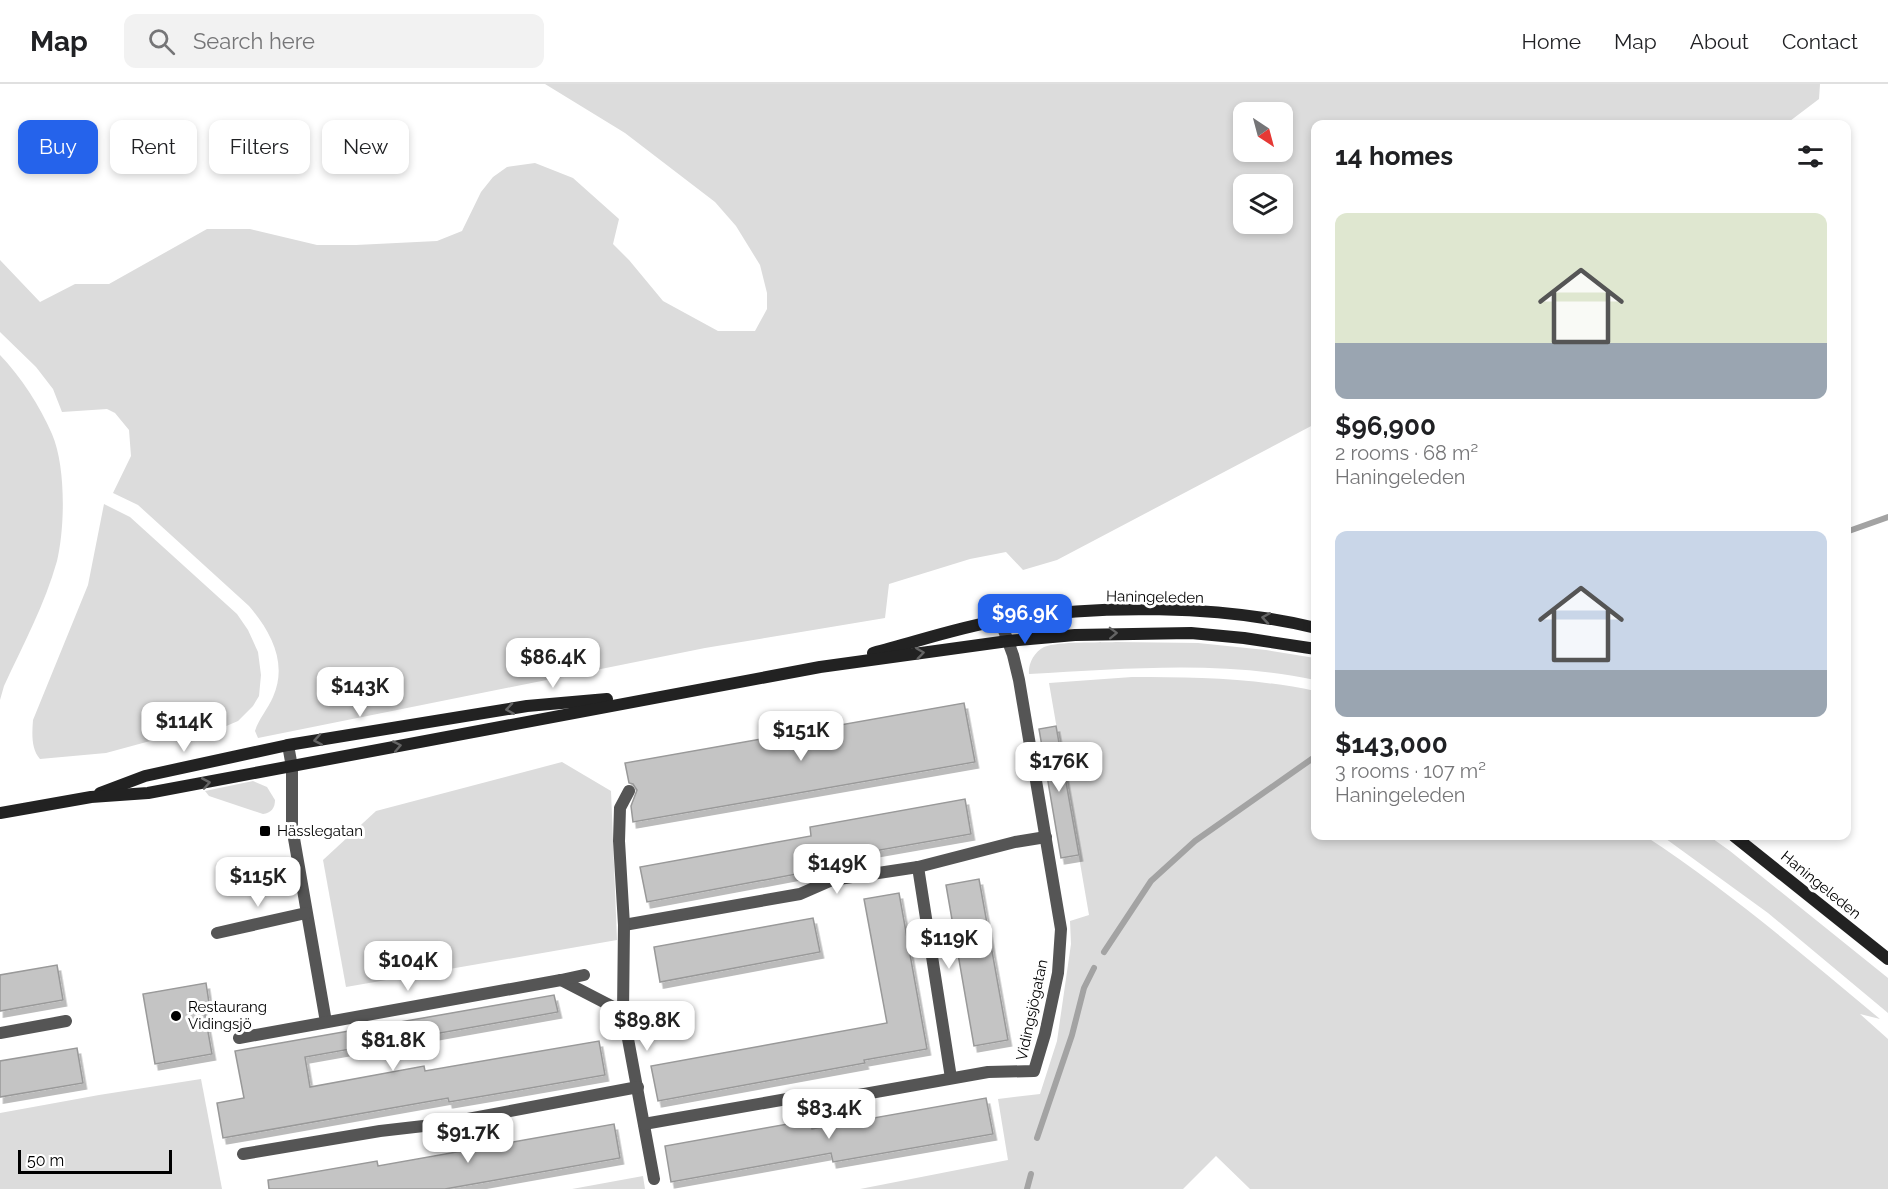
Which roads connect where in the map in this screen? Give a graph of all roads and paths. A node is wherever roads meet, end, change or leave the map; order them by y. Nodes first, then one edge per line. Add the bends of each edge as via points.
1 (1000, 621) junction
2 (1311, 627) edge
3 (1008, 641) junction
4 (1311, 648) edge
5 (820, 666) junction
6 (673, 693) junction
7 (288, 746) junction
8 (292, 767) junction
9 (629, 791) dead end
10 (91, 796) junction
11 (0, 813) edge
12 (1046, 837) junction
13 (1739, 840) edge
14 (918, 867) junction
15 (306, 913) junction
16 (624, 925) junction
17 (217, 933) dead end
18 (1888, 959) edge
19 (584, 975) dead end
20 (561, 980) junction
21 (623, 1012) junction
22 (66, 1021) dead end
23 (326, 1022) junction
24 (0, 1033) edge
25 (239, 1038) dead end
26 (951, 1078) junction
27 (638, 1087) junction
28 (644, 1124) junction
29 (243, 1154) dead end
30 (654, 1179) dead end

2 -> 1 main road, Haningeleden via 1262,617 1162,610 1081,612
1 - 3 street, Vidingsjögatan
1 - 5 main road, Haningeleden
3 -> 4 main road, Haningeleden via 1075,635 1191,633
5 -> 3 main road, Haningeleden
3 - 12 street, Vidingsjögatan via 1019,680
5 - 6 main road, Haningeleden
6 -> 7 main road, Haningeleden via 527,706
8 -> 6 main road, Haningeleden
7 - 8 street
7 - 10 main road, Haningeleden via 145,776
10 -> 8 main road, Haningeleden via 148,793
8 - 15 street via 292,827
9 - 16 street via 620,808
10 - 11 main road, Haningeleden
12 - 14 street
12 - 26 street, Vidingsjögatan via 1061,929 1058,973 1034,1071
13 - 18 main road, Haningeleden
14 - 16 street via 832,880 800,894
14 - 26 street
15 - 17 street
15 - 23 street
16 - 21 street
19 - 20 street
20 - 21 street
20 - 23 street
21 - 27 street
22 - 24 street
23 - 25 street
26 - 28 street, Vidingsjögatan via 842,1098 804,1096
27 - 28 street
27 - 29 street via 441,1124
28 - 30 street

